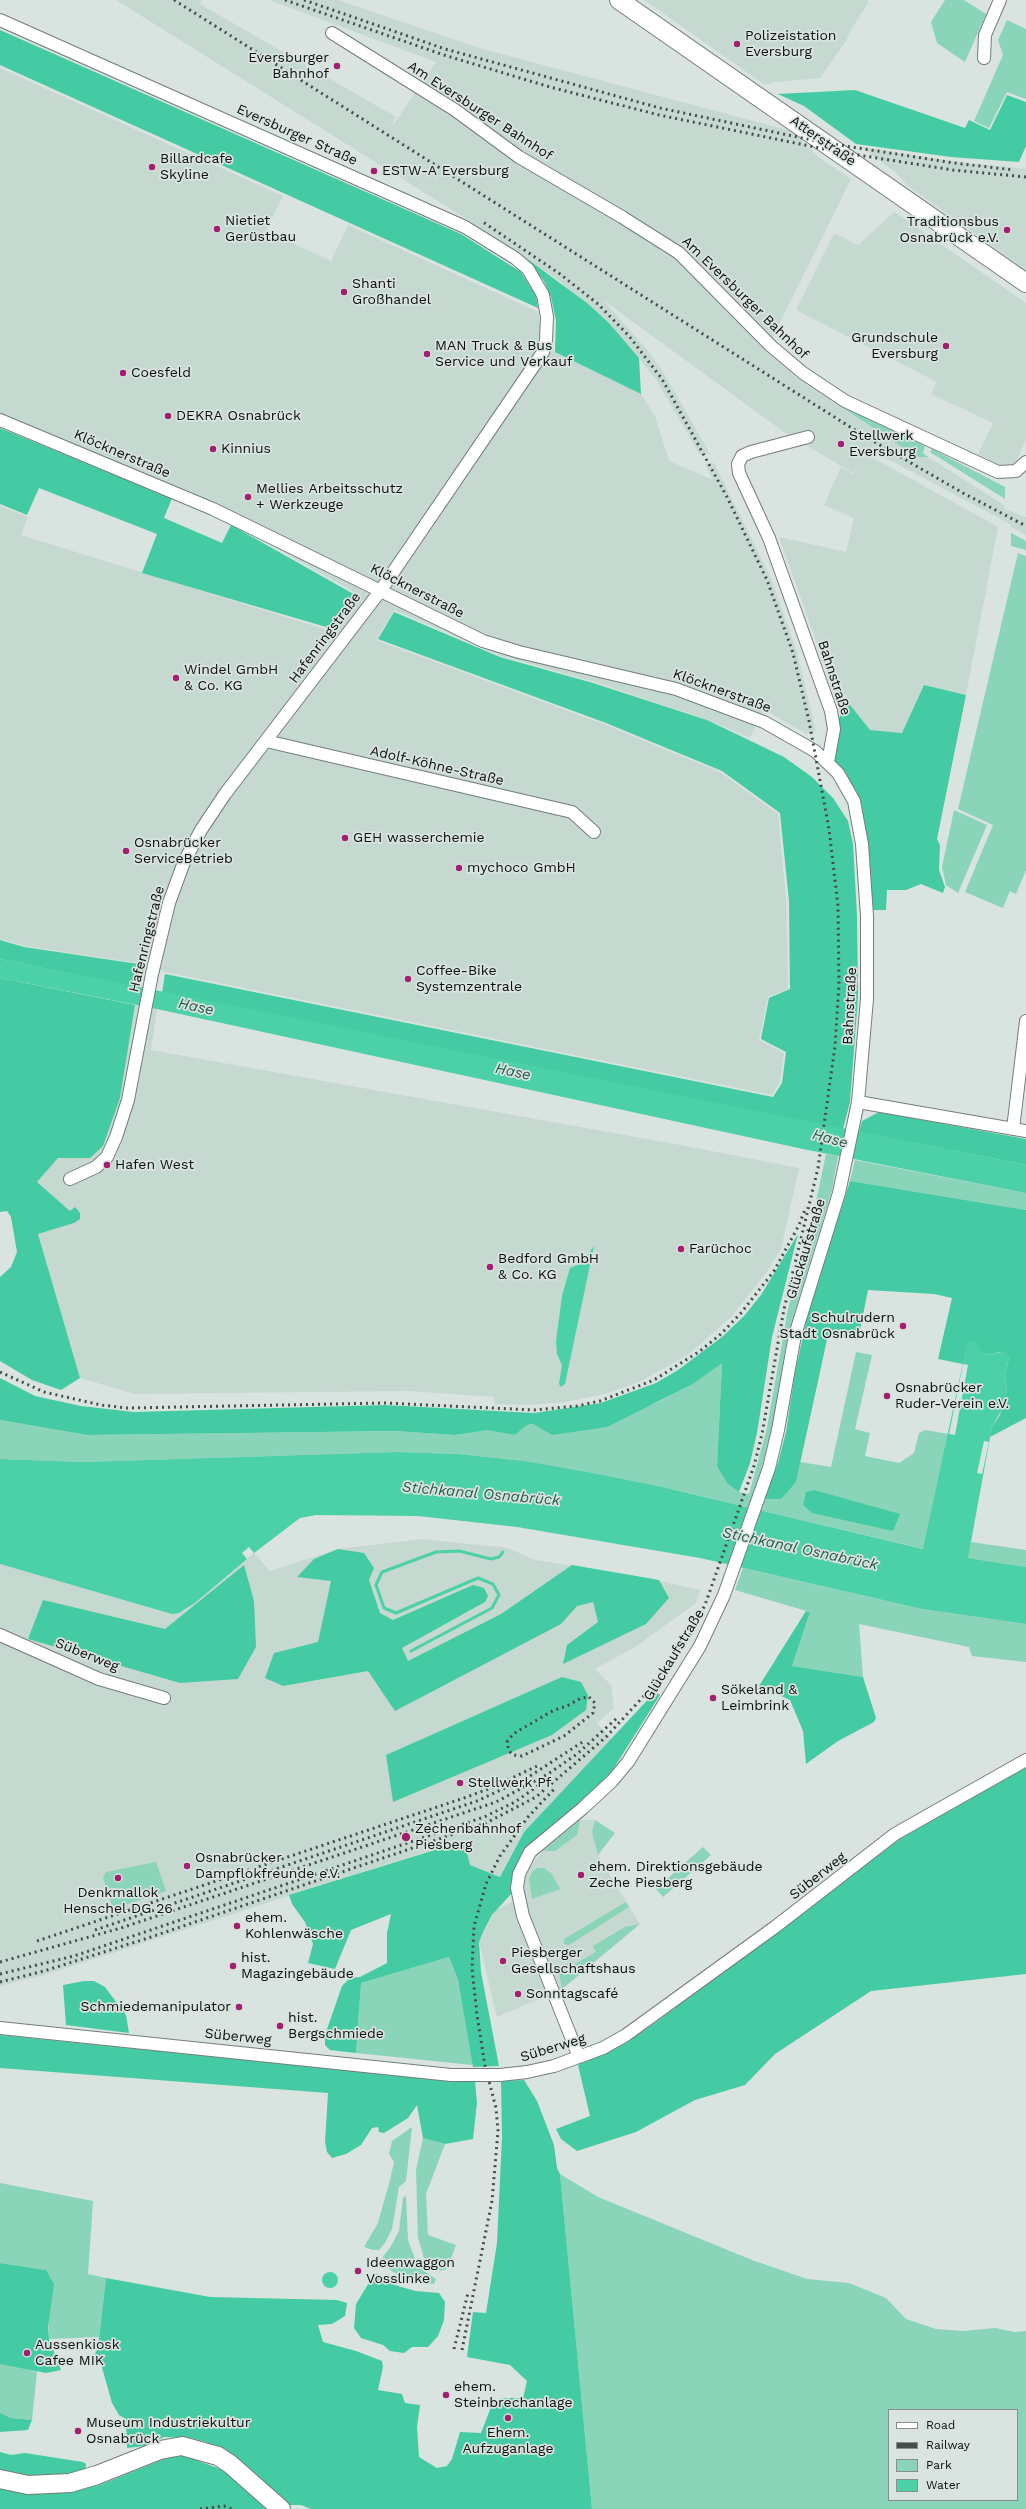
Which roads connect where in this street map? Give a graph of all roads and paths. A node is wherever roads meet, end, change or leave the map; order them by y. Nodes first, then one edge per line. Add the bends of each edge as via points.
1 (619, 0) edge
2 (1000, 0) edge
3 (0, 20) edge
4 (332, 33) dead end
5 (984, 58) dead end
6 (1026, 283) edge
7 (547, 317) joint
8 (0, 420) edge
9 (808, 437) dead end
10 (1026, 462) edge
11 (380, 590) junction
12 (266, 741) junction
13 (828, 762) junction
14 (594, 832) dead end
15 (1026, 1021) edge
16 (858, 1102) junction
17 (1013, 1129) junction
18 (1026, 1131) edge
19 (70, 1179) dead end
20 (0, 1635) edge
21 (164, 1698) dead end
22 (1026, 1760) edge
23 (0, 2028) edge
24 (579, 2057) junction
25 (0, 2479) edge
26 (281, 2509) edge

1 - 6 street, Atterstraße
2 - 5 street via 985,35
3 - 7 street, Eversburger Straße via 465,227 528,269 543,295
4 - 10 street, Am Eversburger Bahnhof via 455,110 519,157 679,253 771,346 803,373 845,401 998,472 1016,471
7 - 11 street, Hafenringstraße via 543,352
8 - 11 street, Klöcknerstraße via 214,509
9 - 13 street, Bahnstraße via 751,452 742,456 738,464 739,473 769,538 832,711 834,729
11 - 12 street, Hafenringstraße
11 - 13 street, Klöcknerstraße via 483,641 531,655 662,685 719,703 796,738
12 - 14 street, Adolf-Köhne-Straße via 572,812
12 - 19 street, Hafenringstraße via 221,800 184,862 169,903 151,979 128,1100 116,1137 107,1157 96,1167
13 - 16 street, Bahnstraße via 847,786 854,801 862,844 867,916 867,999
15 - 17 street
16 - 17 street
16 - 24 street, Glückaufstraße via 845,1169 795,1335 778,1430 762,1490 726,1588 700,1646 628,1762 583,1808 530,1852 519,1874 517,1888 523,1916
17 - 18 street
20 - 21 street, Süberweg via 99,1679
22 - 24 street, Süberweg via 895,1834 775,1928 650,2019 603,2048
23 - 24 street, Süberweg, bridge via 452,2075 527,2072
25 - 26 street via 28,2485 70,2483 160,2450 182,2446 218,2456

